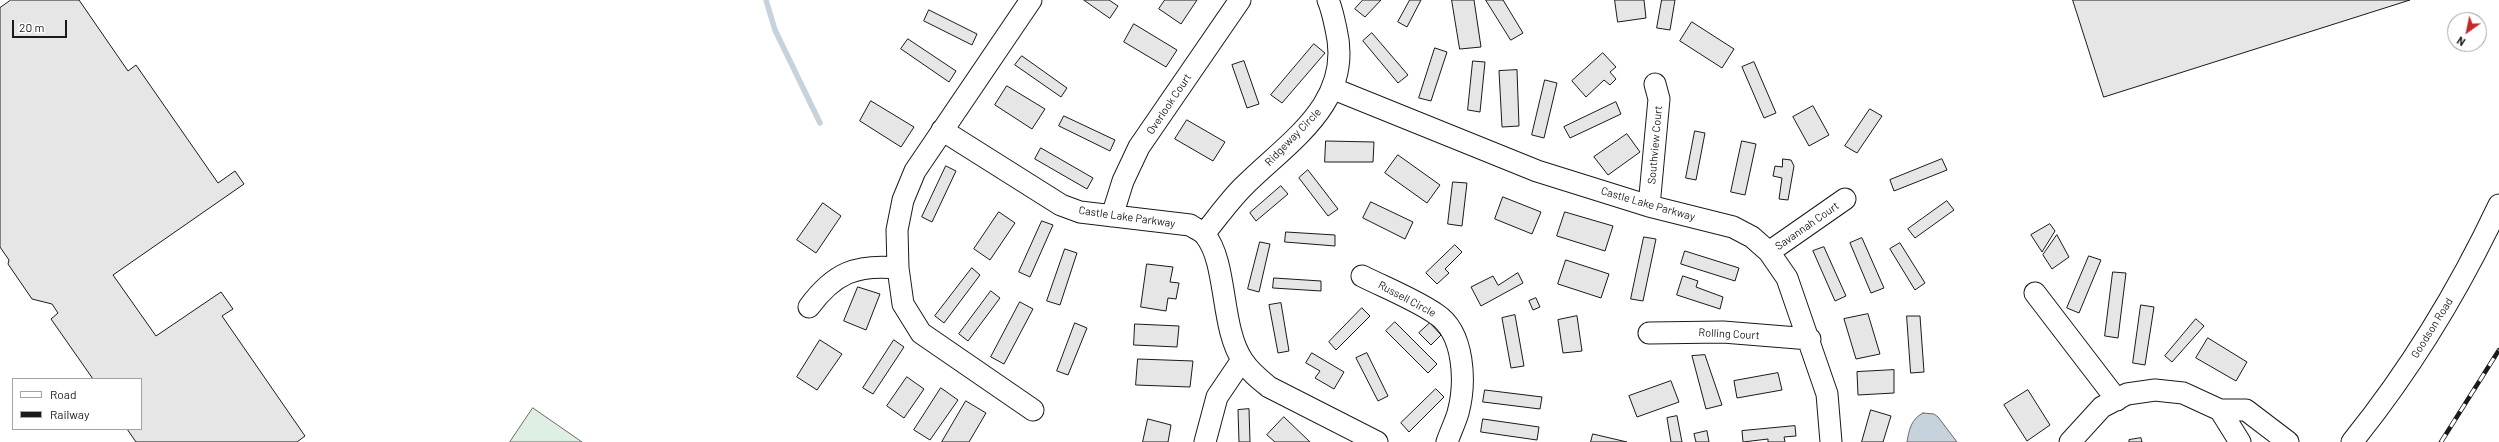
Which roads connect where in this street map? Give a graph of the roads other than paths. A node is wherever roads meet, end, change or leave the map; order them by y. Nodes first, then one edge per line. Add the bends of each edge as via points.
1 (1031, 0) edge
2 (1240, 0) edge
3 (1328, 0) edge
4 (1655, 84) dead end
5 (1334, 89) junction
6 (942, 130) junction
7 (1845, 199) dead end
8 (2499, 205) edge
9 (1649, 206) junction
10 (1112, 216) junction
11 (1204, 234) junction
12 (1769, 252) junction
13 (898, 268) junction
14 (1362, 276) dead end
15 (2035, 293) dead end
16 (809, 307) dead end
17 (1649, 333) dead end
18 (1810, 339) junction
19 (1242, 360) junction
20 (2117, 400) junction
21 (1033, 410) dead end
22 (2220, 410) junction
23 (1205, 442) edge
24 (1377, 442) edge
25 (1447, 442) edge
26 (1831, 442) edge
27 (2070, 442) edge
28 (2240, 442) edge
29 (2288, 442) edge
30 (2352, 442) edge

1 - 6 street
2 - 10 street, Overlook Court via 1140,147 1123,181
3 - 5 street, Ridgeway Circle via 1339,42 1339,67
4 - 9 street, Southview Court via 1658,100
5 - 9 street, Castle Lake Parkway via 1537,171
5 - 11 street, Ridgeway Circle via 1317,115 1242,188
6 - 10 street, Castle Lake Parkway via 1060,205 1080,212
6 - 13 street via 915,170 903,200 897,230
7 - 12 street, Savannah Court
8 - 30 street, Goodson Road via 2474,257 2429,337
9 - 12 street, Castle Lake Parkway via 1733,227 1752,237
10 - 11 street, Castle Lake Parkway via 1190,226
11 - 19 street via 1213,248 1231,335
12 - 18 street, Castle Lake Parkway via 1787,278
13 - 16 street via 874,266 846,272 824,287
13 - 21 street via 904,304 920,333
14 - 25 street, Russell Circle via 1436,314 1449,327 1458,344 1462,378 1458,412
15 - 20 street
17 - 18 street, Rolling Court via 1723,332
18 - 26 street, Castle Lake Parkway via 1828,394
19 - 23 street via 1217,398
19 - 24 street via 1254,375 1269,387
20 - 22 street via 2127,394 2156,390 2183,393
20 - 27 street via 2102,407
22 - 28 street
22 - 29 street via 2246,410

